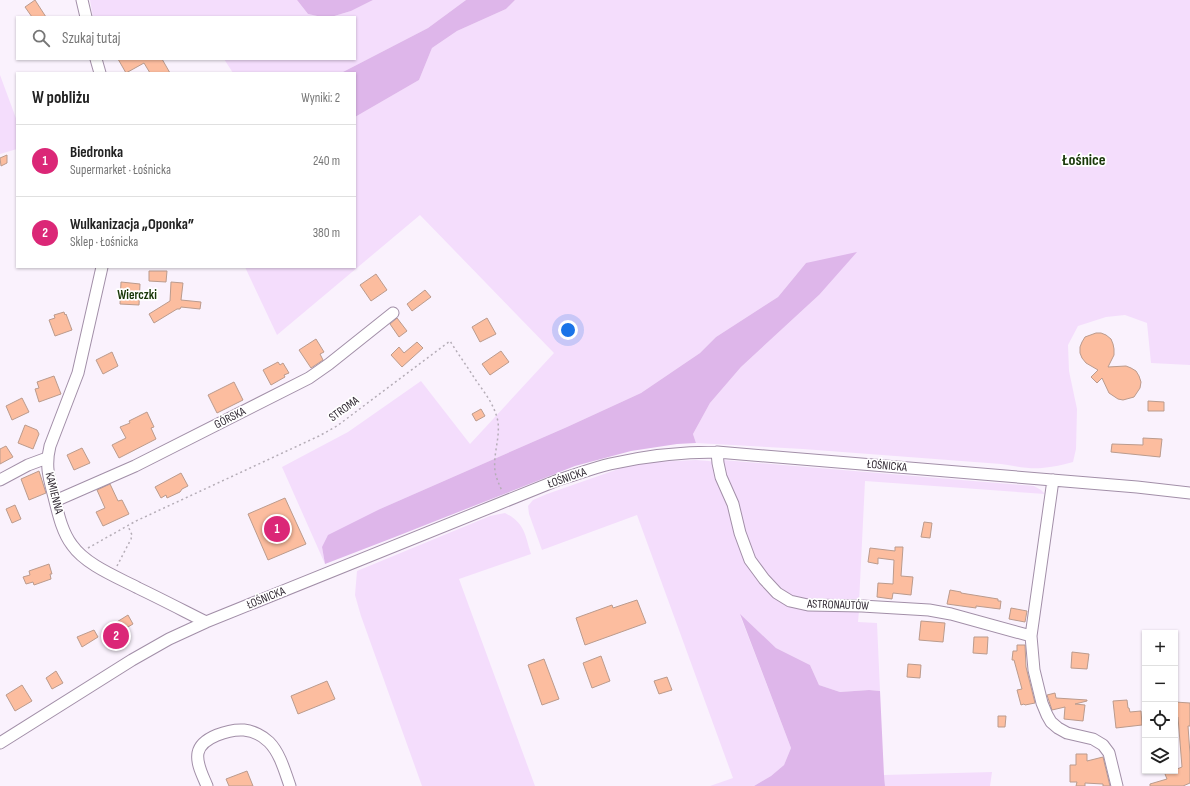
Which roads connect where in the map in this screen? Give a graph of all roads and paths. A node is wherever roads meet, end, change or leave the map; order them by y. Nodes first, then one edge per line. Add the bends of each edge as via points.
1 (82, 0) edge
2 (86, 16) edge
3 (96, 60) edge
4 (100, 72) edge
5 (102, 268) edge
6 (393, 313) dead end
7 (717, 452) junction
8 (47, 458) junction
9 (0, 480) edge
10 (1053, 480) junction
11 (1190, 493) edge
12 (55, 501) junction
13 (506, 501) junction
14 (128, 526) junction
15 (79, 553) junction
16 (113, 575) junction
17 (206, 622) junction
18 (1031, 636) junction
19 (0, 743) edge
20 (206, 786) edge
21 (290, 786) edge
22 (1117, 786) edge

1 - 2 street
3 - 4 street
5 - 8 street, KAMIENNA via 78,373
6 - 12 street, GÓRSKA via 309,378 135,466
7 - 10 street, ŁOŚNICKA
7 - 13 street, ŁOŚNICKA via 692,452 609,464 558,480
7 - 18 street, ASTRONAUTÓW via 721,477 733,504 750,560 777,593 790,601 808,605 929,610
8 - 9 street
8 - 12 street, KAMIENNA
10 - 11 street, ŁOŚNICKA
10 - 18 street
12 - 15 street, KAMIENNA via 68,540
13 - 14 path, STROMA via 495,470 498,420 493,405 450,341 331,430
13 - 17 street, ŁOŚNICKA
14 - 15 path, STROMA
14 - 16 path via 131,539
15 - 16 street, KAMIENNA
16 - 17 street, KAMIENNA
17 - 19 street, ŁOŚNICKA via 132,660
18 - 22 street via 1034,670 1042,703 1051,722 1067,733 1093,739 1102,745 1109,753
20 - 21 street via 198,761 201,746 217,736 243,730 262,736 272,745

